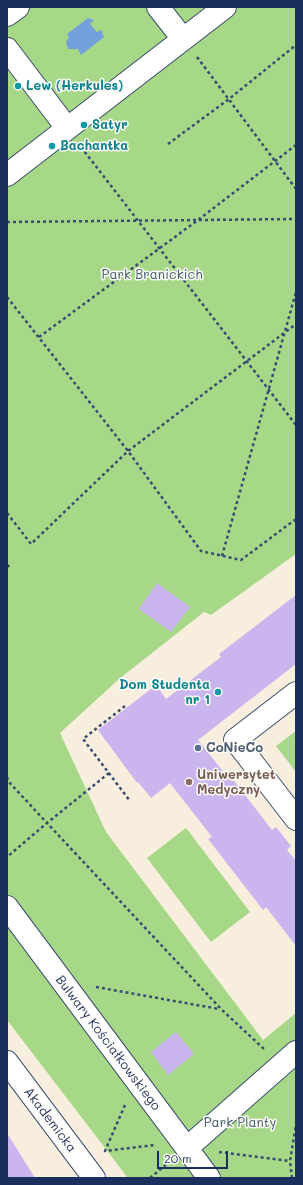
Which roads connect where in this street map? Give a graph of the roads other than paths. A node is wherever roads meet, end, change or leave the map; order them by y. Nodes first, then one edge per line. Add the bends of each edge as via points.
1 (18, 7) edge
2 (158, 7) edge
3 (225, 7) edge
4 (7, 15) edge
5 (183, 39) junction
6 (7, 49) edge
7 (67, 128) junction
8 (7, 175) edge
9 (296, 693) edge
10 (296, 819) edge
11 (7, 907) edge
12 (288, 1058) edge
13 (7, 1062) edge
14 (185, 1145) junction
15 (94, 1178) edge
16 (209, 1178) edge

1 - 4 street
2 - 5 street
3 - 5 street
5 - 7 street
6 - 7 street
7 - 8 street
9 - 10 street via 235,740
11 - 14 street, Bulwary Kościałkowskiego
12 - 14 street
13 - 15 street, Akademicka
14 - 16 street, Bulwary Kościałkowskiego

